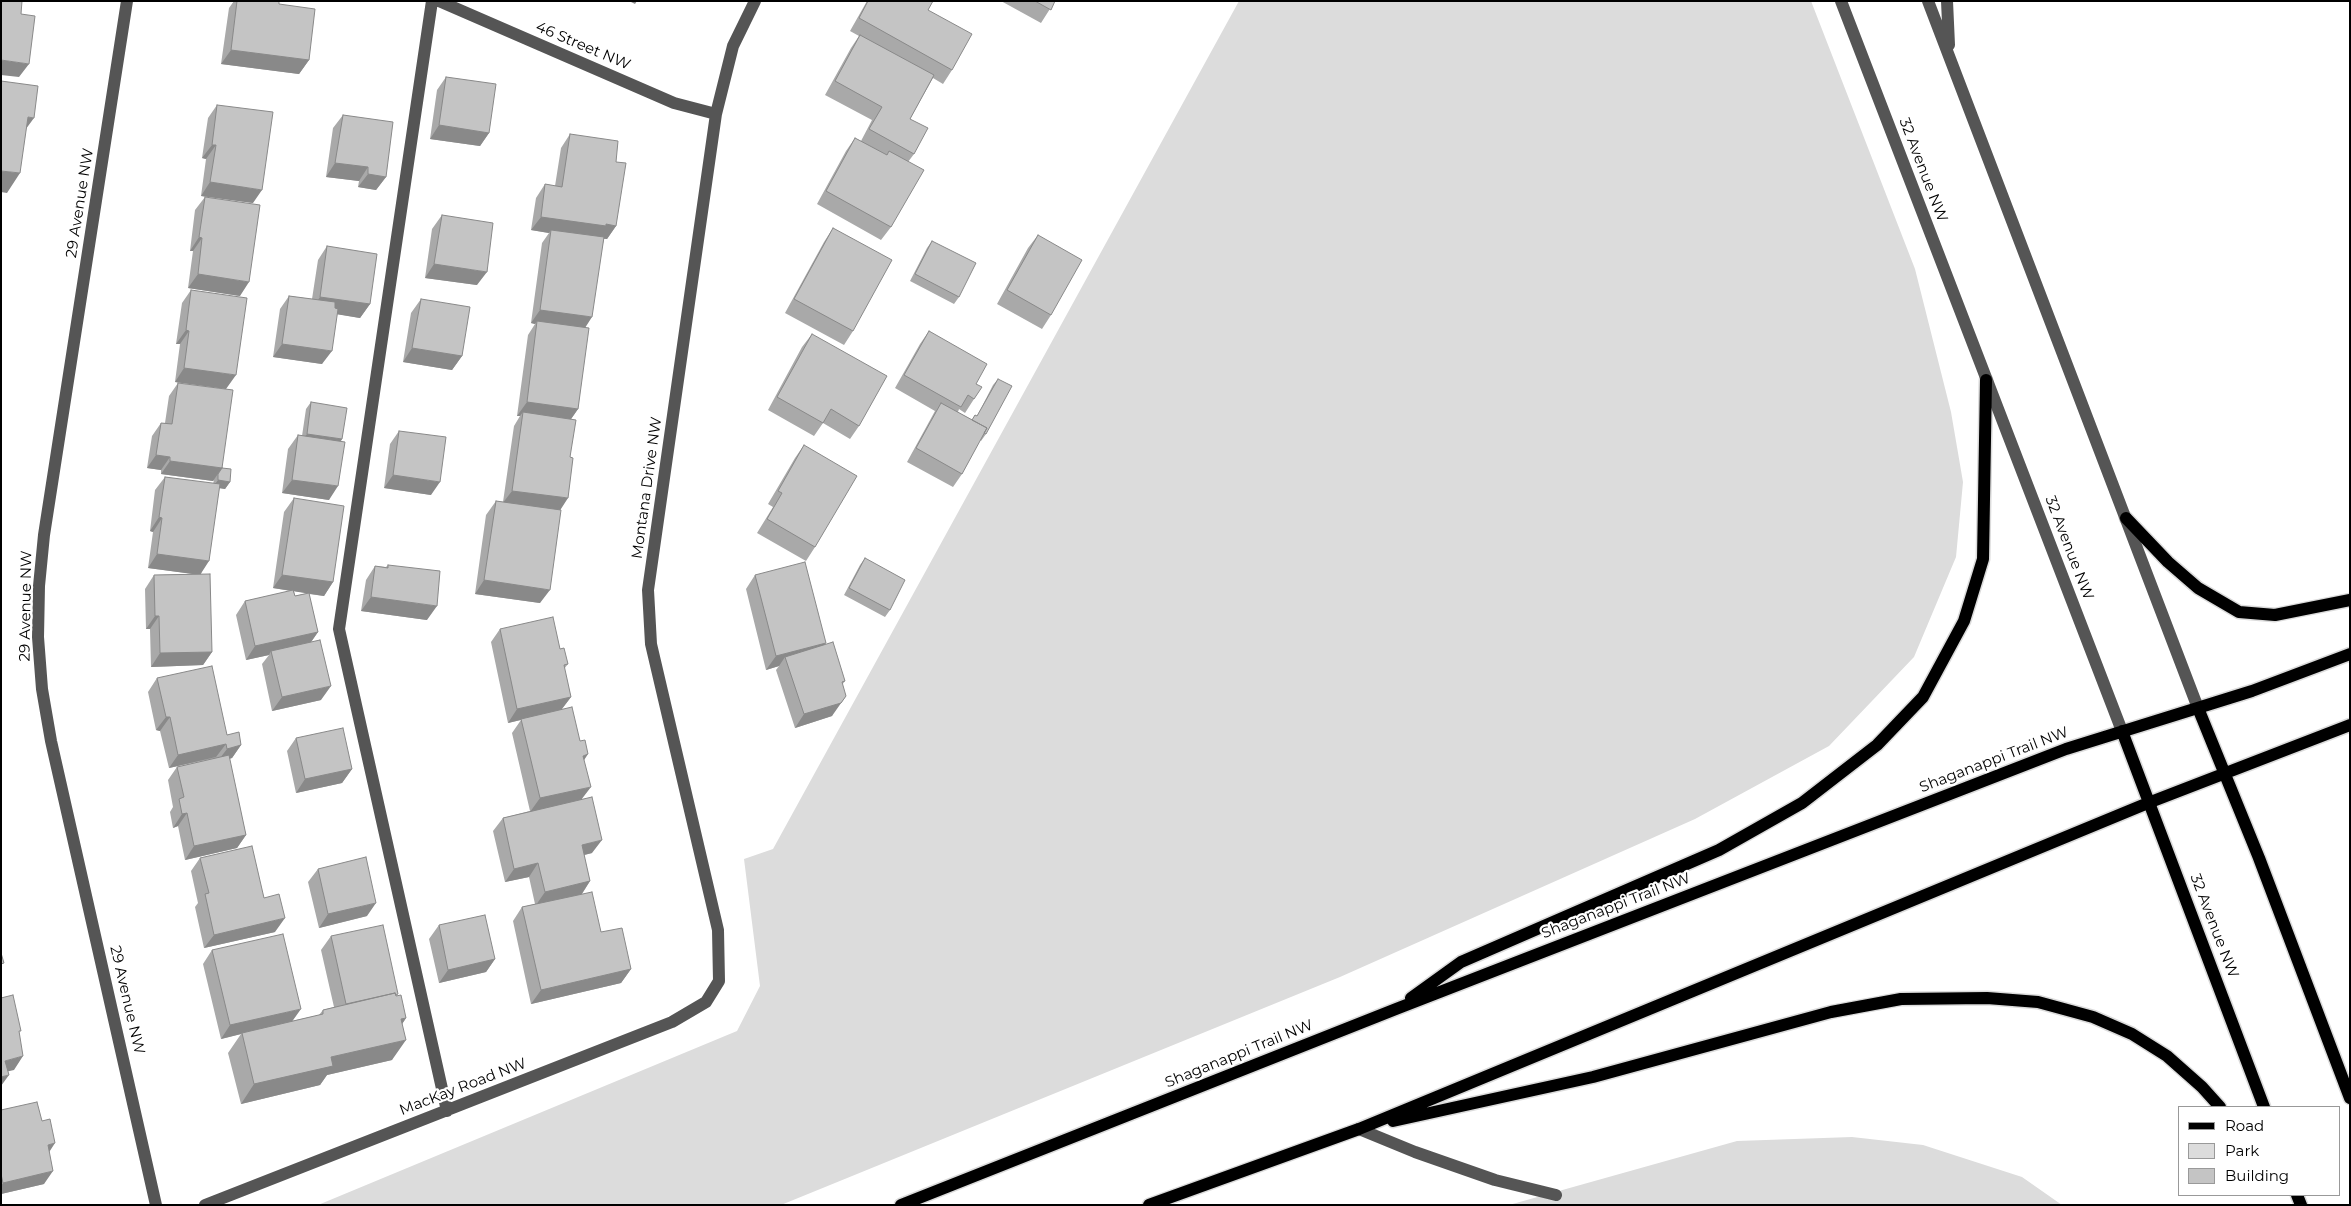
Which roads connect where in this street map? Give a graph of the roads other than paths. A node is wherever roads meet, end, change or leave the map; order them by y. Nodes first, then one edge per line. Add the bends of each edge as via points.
1 (127, 1) edge
2 (432, 1) edge
3 (439, 1) edge
4 (755, 1) edge
5 (1841, 1) edge
6 (1928, 1) edge
7 (1947, 1) edge
8 (1949, 55) junction
9 (716, 114) junction
10 (1986, 380) junction
11 (2126, 518) junction
12 (2350, 600) edge
13 (2350, 654) edge
14 (2198, 708) junction
15 (2350, 725) edge
16 (2122, 731) junction
17 (2225, 774) junction
18 (2148, 803) junction
19 (719, 981) joint
20 (1396, 1009) junction
21 (2350, 1098) edge
22 (2219, 1106) edge
23 (2264, 1106) edge
24 (447, 1111) junction
25 (1359, 1128) junction
26 (1556, 1195) dead end
27 (156, 1205) edge
28 (205, 1205) edge
29 (901, 1205) edge
30 (1149, 1205) edge

1 - 27 street, 29 Avenue NW via 44,535 38,637 51,741
2 - 24 street via 339,629
3 - 9 street, 46 Street NW via 674,103
4 - 9 street, Montana Drive NW via 732,46
5 - 10 street, 32 Avenue NW
6 - 8 street
7 - 8 street
8 - 11 street
9 - 19 street, Montana Drive NW via 648,590 651,644 718,930
10 - 16 street, 32 Avenue NW
10 - 20 main road via 1983,559 1964,621 1923,698 1877,745 1802,803 1719,850 1461,962
11 - 12 main road via 2198,588 2239,612 2275,615
11 - 14 street
13 - 14 main road, Shaganappi Trail NW
14 - 16 main road, Shaganappi Trail NW
14 - 17 main road
15 - 17 main road
16 - 18 main road, 32 Avenue NW
16 - 20 main road, Shaganappi Trail NW via 2066,749
17 - 18 main road
17 - 21 main road
18 - 23 main road, 32 Avenue NW
18 - 25 main road
19 - 24 street, MacKay Road NW via 706,1002 672,1022
20 - 29 main road, Shaganappi Trail NW
22 - 25 main road via 2167,1056 2132,1034 2093,1017 2038,1002 1987,998 1911,999 1831,1012 1592,1077
24 - 28 street, MacKay Road NW
25 - 26 street via 1495,1180
25 - 30 main road

